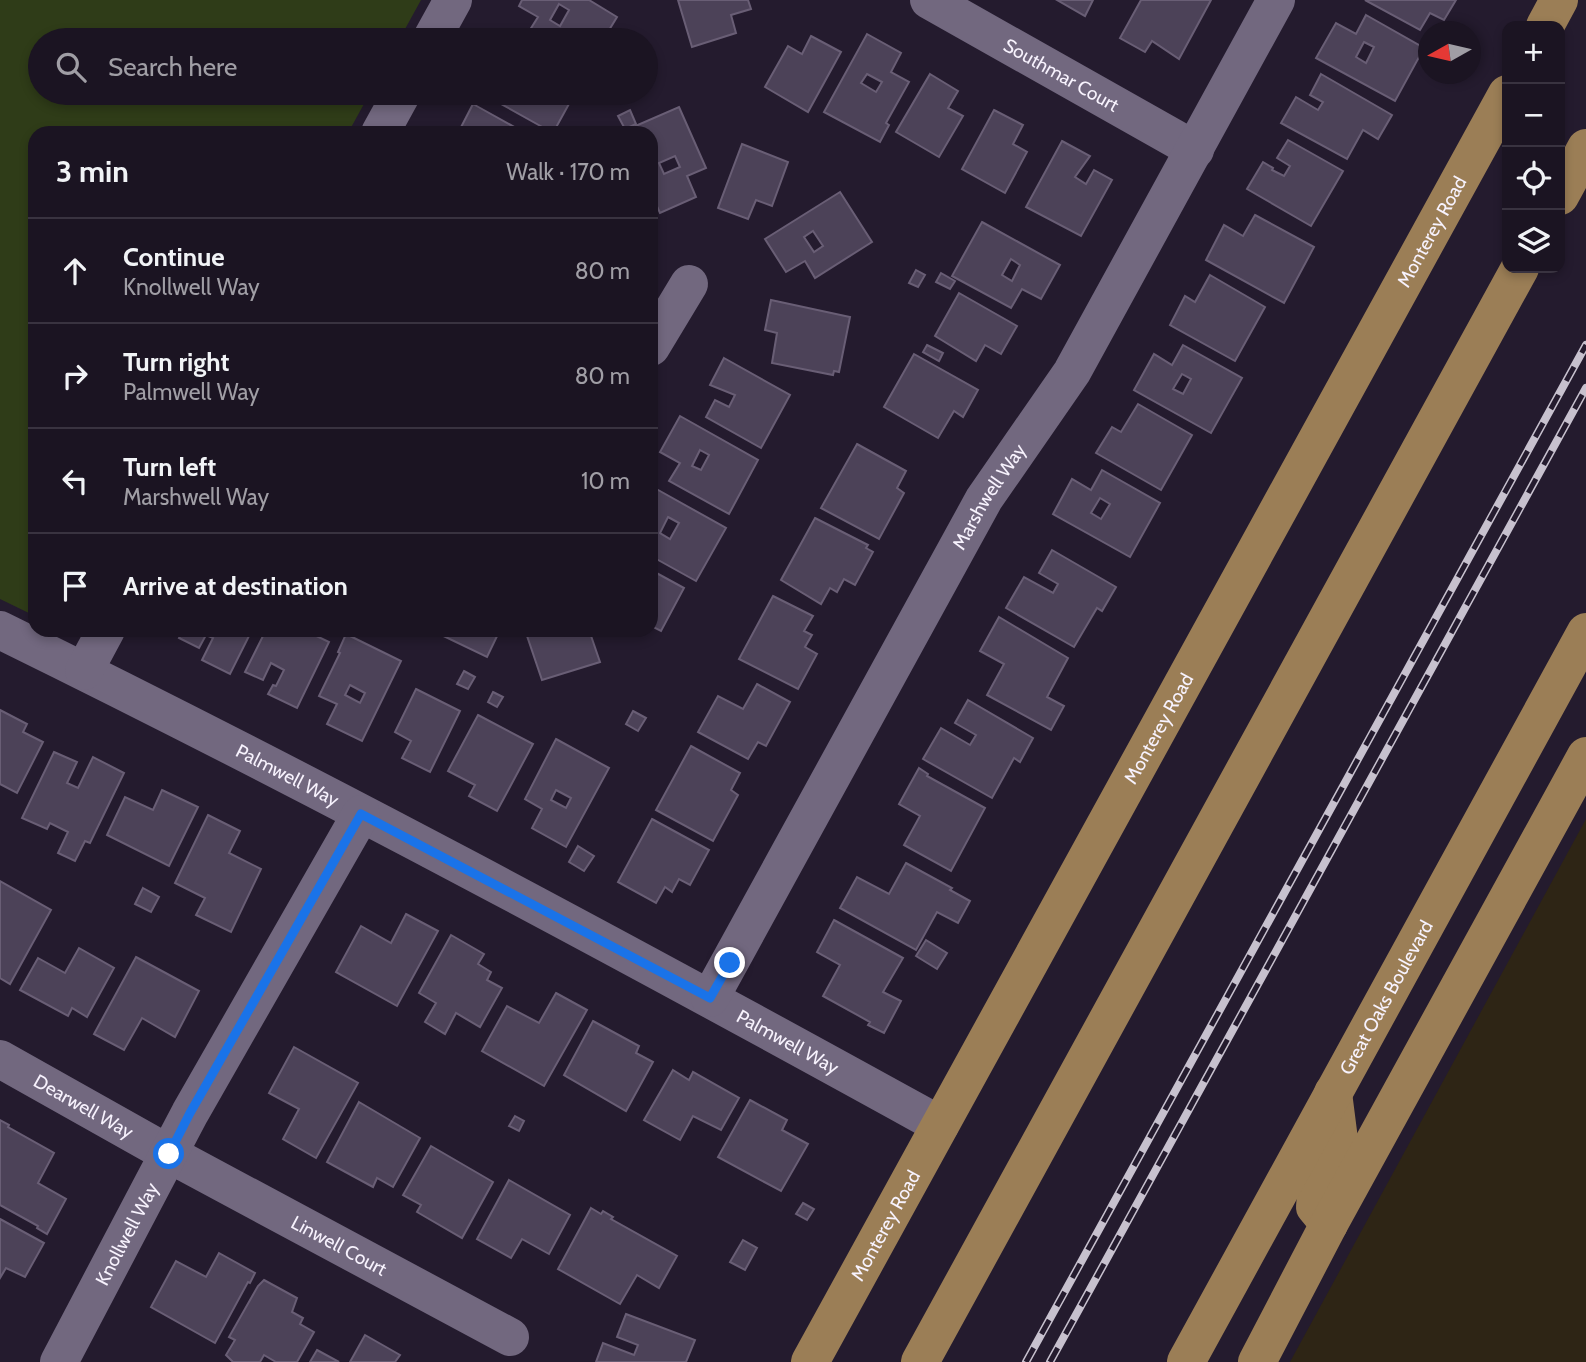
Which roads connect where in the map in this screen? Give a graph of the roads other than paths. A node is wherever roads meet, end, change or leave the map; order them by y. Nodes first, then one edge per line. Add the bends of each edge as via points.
1 (453, 0) edge
2 (929, 0) edge
3 (1276, 0) edge
4 (1559, 0) edge
5 (1548, 21) edge
6 (438, 28) edge
7 (1502, 103) edge
8 (395, 105) edge
9 (384, 126) edge
10 (1586, 148) edge
11 (1195, 150) junction
12 (1565, 187) edge
13 (1518, 273) edge
14 (689, 284) dead end
15 (658, 335) edge
16 (0, 630) edge
17 (1586, 632) edge
18 (102, 637) edge
19 (84, 671) junction
20 (1586, 756) edge
21 (361, 814) junction
22 (710, 998) junction
23 (0, 1059) edge
24 (1333, 1093) junction
25 (940, 1125) junction
26 (169, 1154) junction
27 (1329, 1224) junction
28 (510, 1337) dead end
29 (60, 1362) edge
30 (810, 1362) edge
31 (920, 1362) edge
32 (1186, 1362) edge
33 (1257, 1362) edge

1 - 6 street
2 - 11 street, Southmar Court
3 - 11 street, Marshwell Way
4 - 5 main road
7 - 25 main road, Monterey Road
8 - 9 street
10 - 12 main road
11 - 22 street, Marshwell Way via 1072,372 984,499
13 - 31 main road
14 - 15 street
16 - 19 street, Palmwell Way
17 - 24 main road, Great Oaks Boulevard
18 - 19 street
19 - 21 street, Palmwell Way
20 - 27 main road
21 - 22 street, Palmwell Way
21 - 26 street, Knollwell Way
22 - 25 street, Palmwell Way
23 - 26 street, Dearwell Way
24 - 27 main road via 1339,1140 1317,1183 1315,1208
24 - 32 main road, Great Oaks Boulevard
25 - 30 main road, Monterey Road
26 - 28 street, Linwell Court
26 - 29 street, Knollwell Way
27 - 33 main road

